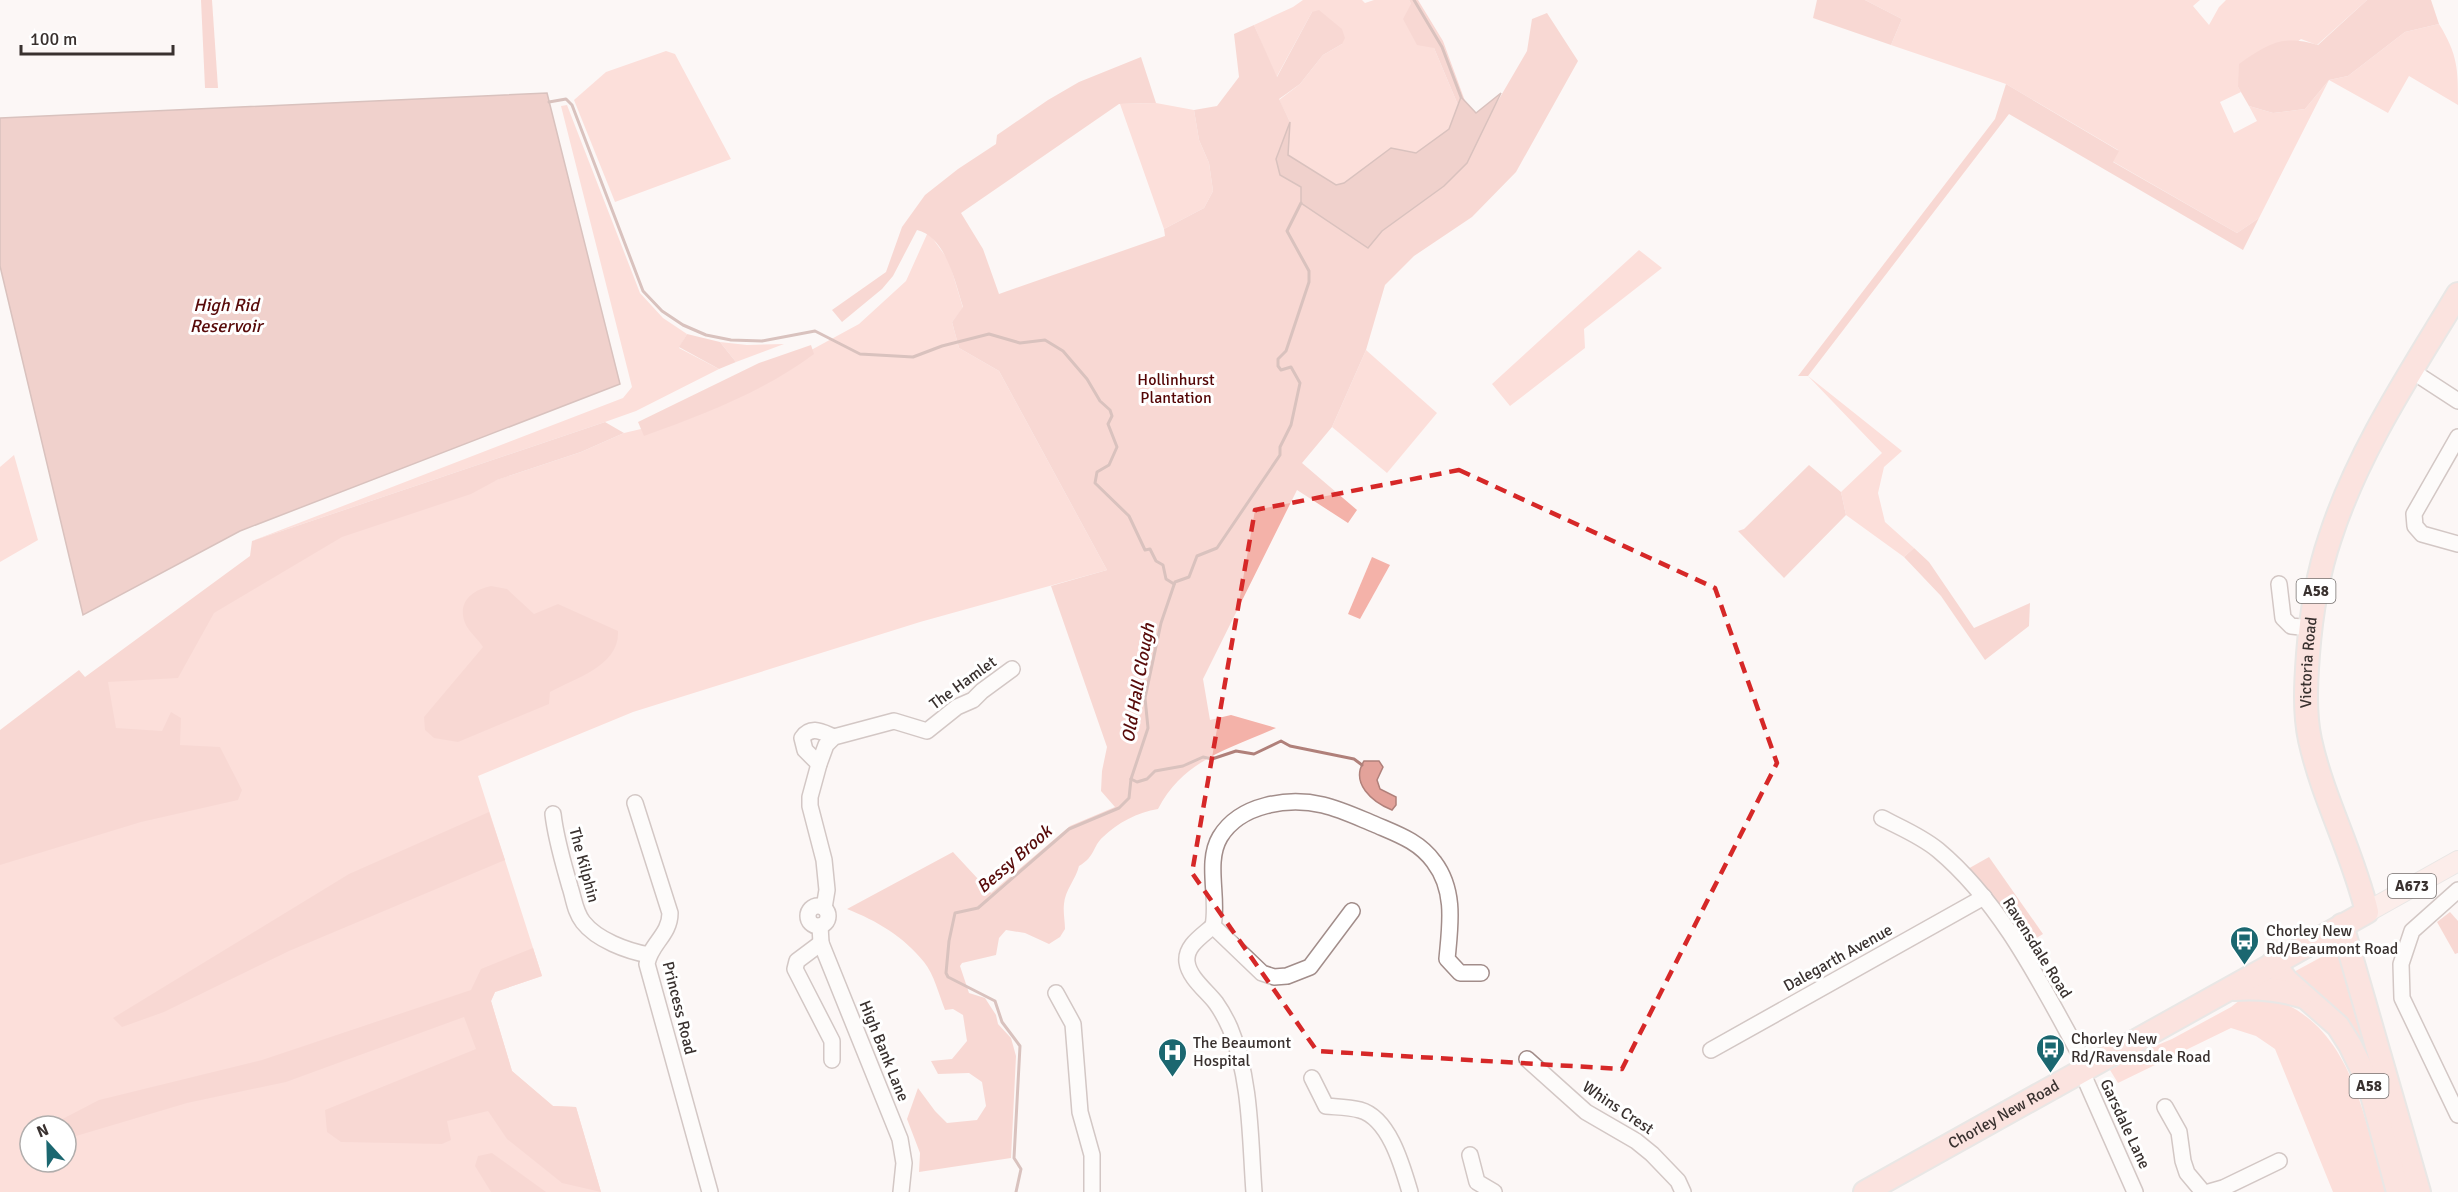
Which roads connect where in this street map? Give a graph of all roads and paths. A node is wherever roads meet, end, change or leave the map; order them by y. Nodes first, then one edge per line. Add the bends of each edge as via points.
1 (2458, 294) edge
2 (2412, 371) junction
3 (2458, 401) edge
4 (2458, 437) edge
5 (2458, 544) edge
6 (2281, 584) dead end
7 (2310, 628) junction
8 (1012, 669) dead end
9 (834, 737) junction
10 (819, 764) junction
11 (636, 803) dead end
12 (553, 813) dead end
13 (1882, 818) dead end
14 (2458, 861) edge
15 (2458, 890) edge
16 (1984, 897) junction
17 (1352, 911) dead end
18 (2367, 912) junction
19 (1213, 926) junction
20 (2342, 926) junction
21 (821, 943) junction
22 (649, 955) junction
23 (2273, 963) junction
24 (1481, 973) dead end
25 (2226, 990) junction
26 (1056, 993) dead end
27 (2306, 998) junction
28 (1711, 1050) dead end
29 (1527, 1059) dead end
30 (832, 1060) dead end
31 (2085, 1070) junction
32 (1312, 1078) dead end
33 (2163, 1105) dead end
34 (2458, 1115) edge
35 (1470, 1155) dead end
36 (2280, 1160) dead end
37 (710, 1192) edge
38 (901, 1192) edge
39 (1092, 1192) edge
40 (1254, 1192) edge
41 (1410, 1192) edge
42 (1494, 1192) edge
43 (1683, 1192) edge
44 (1865, 1192) edge
45 (2135, 1192) edge
46 (2203, 1192) edge
47 (2210, 1192) edge
48 (2398, 1192) edge
49 (2419, 1192) edge

1 - 2 highway, Victoria Road / A58
2 - 3 street
2 - 7 highway, Victoria Road / A58 via 2352,483 2330,537
4 - 5 street via 2414,520 2422,534
6 - 7 street via 2283,618 2291,626
7 - 18 highway, Victoria Road / A58 via 2310,740
8 - 9 street, The Hamlet via 927,731 894,721
9 - 10 street via 826,745
9 - 10 street, The Hamlet via 811,730 802,738 805,750
10 - 21 street, High Bank Lane via 810,806 824,860 827,890 824,908 815,906 809,914 811,923 820,926
11 - 22 street, Princess Road via 670,913 667,931
12 - 22 street, The Kilphin via 559,850 582,921 599,936
13 - 16 street, Ravensdale Road via 1938,850
14 - 18 main road, Chorley New Road / A673
15 - 34 street via 2412,931 2401,964 2402,998
16 - 28 street, Dalegarth Avenue
16 - 31 street, Ravensdale Road via 2025,956
17 - 19 street via 1310,967 1287,976 1262,973
18 - 20 highway, Chorley New Road / A673
19 - 24 street via 1215,852 1226,829 1245,813 1272,804 1321,804 1406,838 1426,853 1440,872 1448,894 1447,959 1460,974
19 - 40 street via 1190,948 1187,960 1191,973 1225,1019 1241,1058
20 - 23 highway, Chorley New Road / A673
20 - 49 highway, A58
21 - 30 street via 797,961 795,969 832,1041
21 - 38 street, High Bank Lane via 900,1139 904,1163
22 - 37 street, Princess Road via 647,964
23 - 25 highway, Chorley New Road / A673
23 - 27 highway, A58
25 - 27 highway, A58 via 2280,989
25 - 31 highway, Chorley New Road / A673
26 - 39 street via 1072,1024 1080,1112 1092,1155
27 - 48 highway, A58 via 2338,1026 2350,1045 2368,1084
29 - 43 street, Whins Crest via 1586,1112 1644,1147 1678,1180
31 - 44 highway, Chorley New Road / A673
31 - 45 street, Garsdale Lane
32 - 41 street via 1326,1106 1358,1110 1382,1123
33 - 46 street via 2179,1132 2187,1173
35 - 42 street via 1477,1182
36 - 47 street

